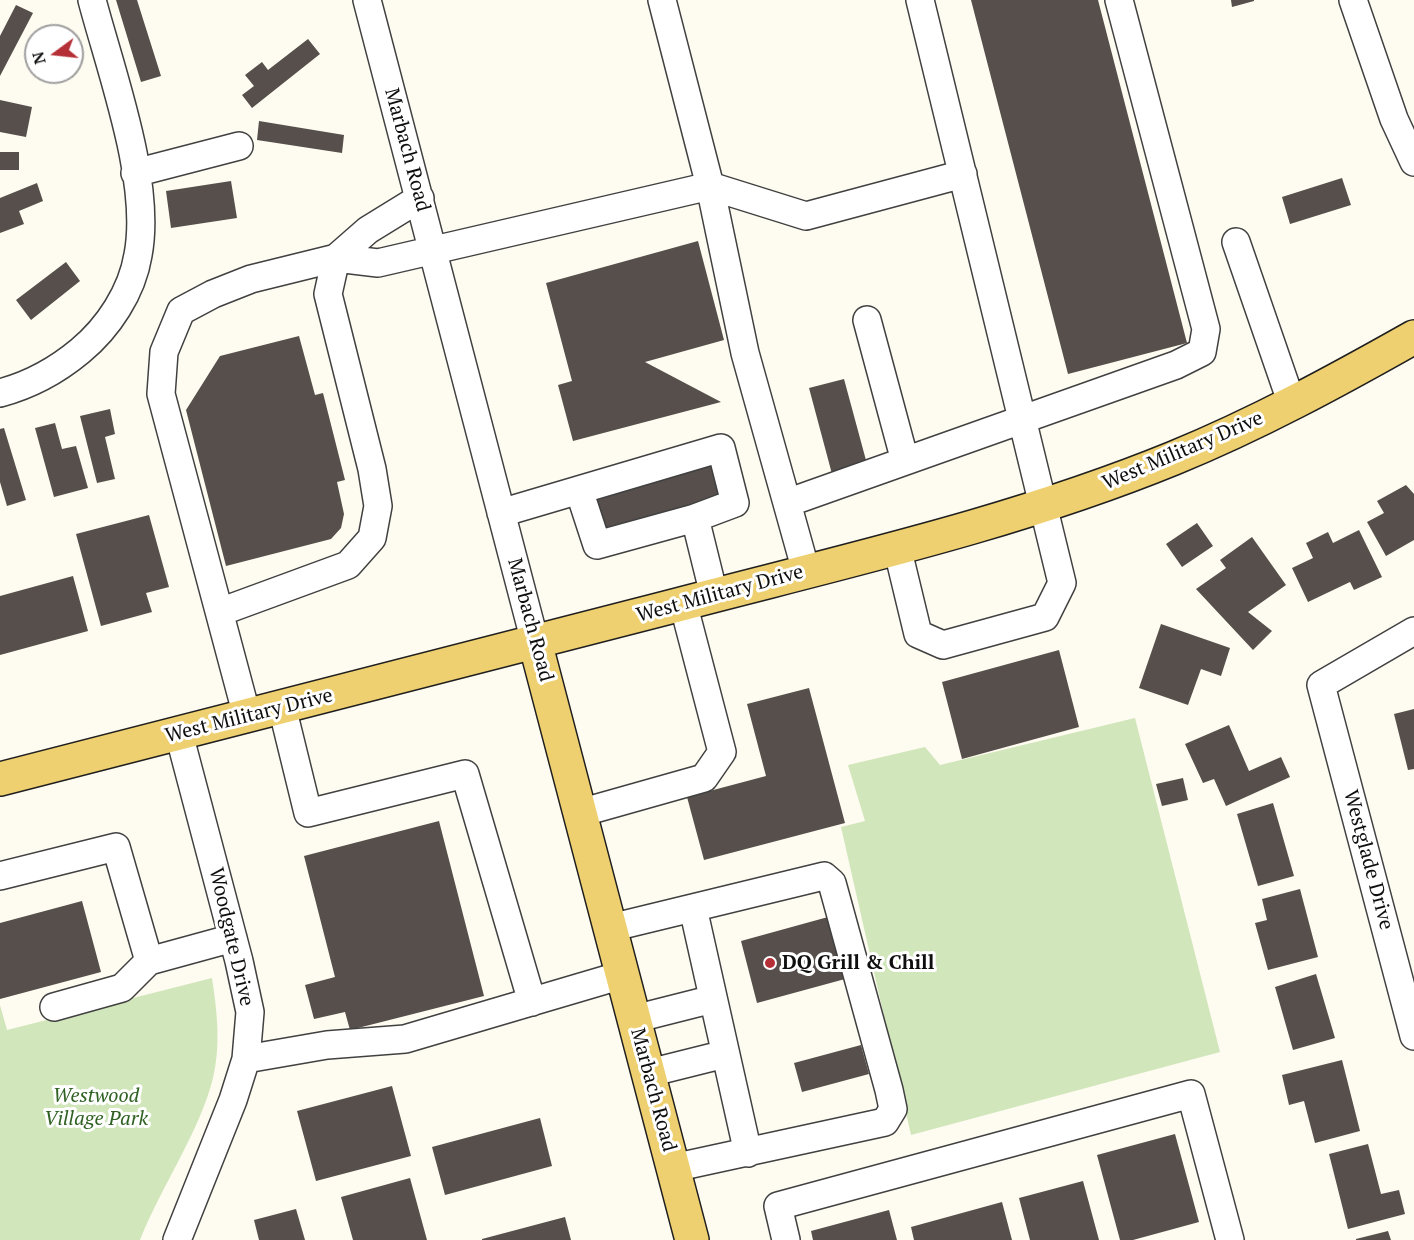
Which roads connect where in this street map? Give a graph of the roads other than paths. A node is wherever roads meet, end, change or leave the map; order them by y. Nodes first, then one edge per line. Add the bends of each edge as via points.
1 (92, 0) edge
2 (367, 0) edge
3 (662, 0) edge
4 (920, 0) edge
5 (1119, 0) edge
6 (1353, 0) edge
7 (239, 146) dead end
8 (1414, 162) edge
9 (135, 173) junction
10 (963, 174) junction
11 (710, 186) junction
12 (420, 198) junction
13 (1236, 242) dead end
14 (434, 252) junction
15 (336, 258) junction
16 (867, 320) dead end
17 (1414, 338) edge
18 (0, 393) edge
19 (1292, 404) junction
20 (1024, 420) junction
21 (905, 461) junction
22 (579, 490) junction
23 (787, 503) junction
24 (1043, 505) junction
25 (501, 513) junction
26 (695, 518) junction
27 (897, 547) junction
28 (806, 571) junction
29 (714, 595) junction
30 (683, 603) junction
31 (219, 612) junction
32 (1414, 631) edge
33 (535, 642) junction
34 (282, 708) junction
35 (247, 716) junction
36 (178, 734) junction
37 (0, 779) edge
38 (580, 813) junction
39 (0, 876) edge
40 (693, 908) junction
41 (610, 928) junction
42 (233, 938) junction
43 (149, 961) junction
44 (622, 975) junction
45 (713, 999) junction
46 (532, 1002) junction
47 (54, 1007) dead end
48 (634, 1019) junction
49 (1414, 1036) edge
50 (725, 1054) junction
51 (246, 1059) junction
52 (648, 1073) junction
53 (748, 1153) junction
54 (674, 1168) junction
55 (177, 1240) edge
56 (692, 1240) edge
57 (786, 1240) edge
58 (1230, 1240) edge

1 - 9 street
2 - 12 street, Marbach Road
3 - 11 street
4 - 10 street
5 - 20 street via 1206,329 1202,352 1176,366
6 - 8 street via 1394,119
7 - 9 street
9 - 18 street via 141,219 138,255 119,305 98,337 64,364 33,382
10 - 11 street via 806,216
10 - 20 street
11 - 14 street
11 - 23 street via 745,353
12 - 14 street, Marbach Road
12 - 15 street via 368,230
13 - 19 street
14 - 15 street via 378,263
14 - 25 street, Marbach Road
15 - 31 street via 328,294 372,469 378,506 372,538 348,565
15 - 31 street via 251,279 181,311 164,352 161,394
16 - 21 street
17 - 19 main road, West Military Drive
19 - 24 main road, West Military Drive via 1174,458
20 - 21 street
20 - 24 street
21 - 23 street
22 - 25 street
22 - 26 street via 597,546
22 - 26 street via 721,448 735,503
23 - 28 street
24 - 27 main road, West Military Drive
24 - 27 street via 1062,583 1045,617 943,645 918,634
25 - 33 street, Marbach Road
26 - 29 street
27 - 28 main road, West Military Drive
28 - 29 main road, West Military Drive
29 - 30 main road, West Military Drive
30 - 33 main road, West Military Drive
30 - 38 street via 722,752 704,778
31 - 35 street
32 - 49 street, Westglade Drive via 1321,685
33 - 34 main road, West Military Drive
33 - 38 main road, Marbach Road
34 - 35 main road, West Military Drive
34 - 46 street via 308,813 465,774
35 - 36 main road, West Military Drive
36 - 37 main road, West Military Drive
36 - 42 street, Woodgate Drive
38 - 41 main road, Marbach Road
39 - 43 street via 116,847
40 - 41 street
40 - 45 street
40 - 53 street via 824,876 832,883 891,1100 893,1109 885,1122
41 - 44 main road, Marbach Road
42 - 43 street
42 - 51 street, Woodgate Drive via 250,1012
43 - 47 street via 122,988
44 - 46 street
44 - 48 main road, Marbach Road
45 - 48 street
45 - 50 street
46 - 51 street via 405,1040 327,1045
48 - 52 main road, Marbach Road
50 - 52 street
50 - 53 street
51 - 55 street, Woodgate Drive via 218,1142 201,1174
52 - 54 main road, Marbach Road
53 - 54 street
54 - 56 main road, Marbach Road
57 - 58 street via 778,1206 1191,1094

